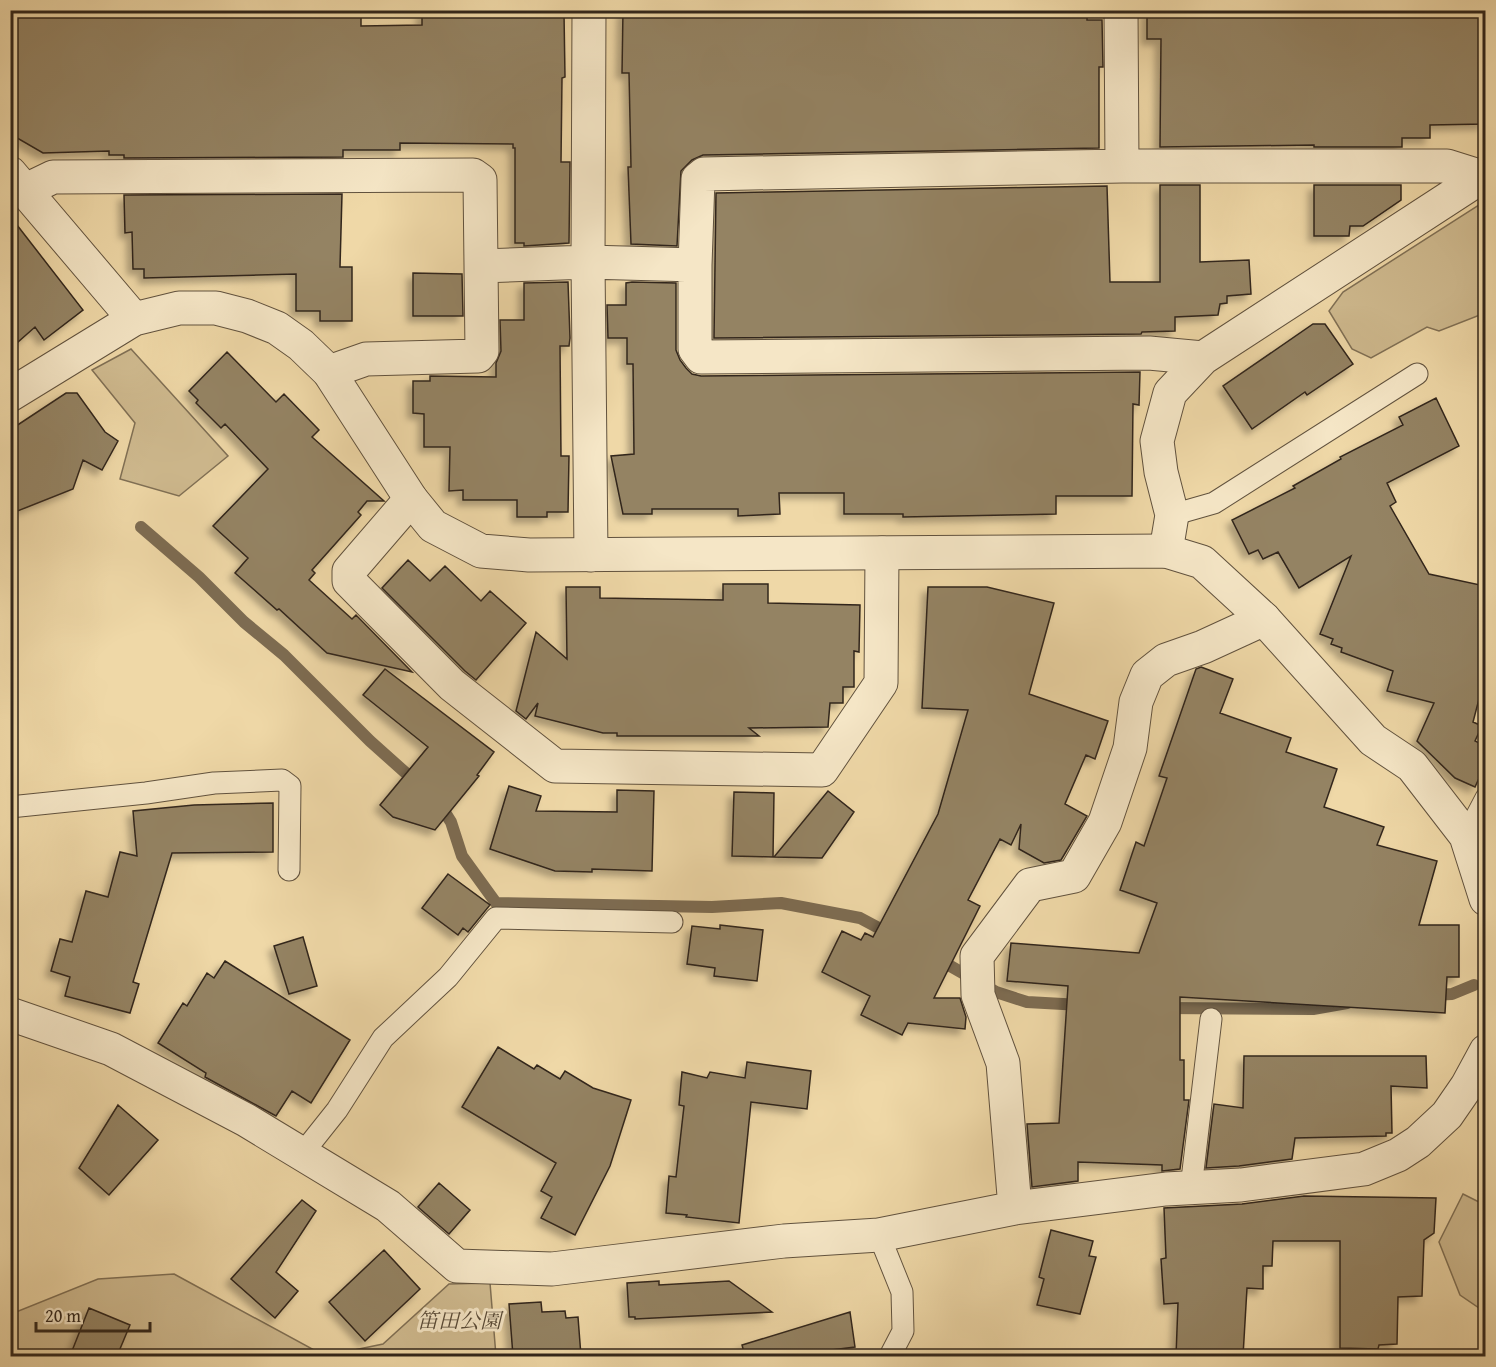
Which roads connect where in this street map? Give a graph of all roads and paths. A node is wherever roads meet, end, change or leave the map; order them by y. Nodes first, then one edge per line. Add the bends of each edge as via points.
1 (589, 10) edge
2 (1121, 10) edge
3 (1122, 166) junction
4 (1484, 176) edge
5 (18, 181) edge
6 (588, 262) junction
7 (695, 265) junction
8 (482, 266) junction
9 (134, 319) junction
10 (1203, 358) junction
11 (329, 372) junction
12 (1417, 374) dead end
13 (10, 395) edge
14 (411, 499) junction
15 (1172, 514) junction
16 (1166, 551) junction
17 (882, 553) junction
18 (591, 555) junction
19 (1264, 618) junction
20 (1485, 798) edge
21 (10, 807) edge
22 (1466, 836) junction
23 (289, 870) dead end
24 (1485, 899) edge
25 (672, 922) dead end
26 (10, 1014) edge
27 (1211, 1019) dead end
28 (1485, 1051) edge
29 (1476, 1089) edge
30 (302, 1154) junction
31 (1191, 1188) junction
32 (1015, 1208) junction
33 (879, 1235) junction
34 (890, 1356) edge

1 - 6 street
2 - 3 street
3 - 4 street via 1447,166
3 - 7 street via 704,174 698,179
4 - 10 street
5 - 8 street via 53,177 473,175 480,180
5 - 9 street
6 - 7 street
6 - 8 street
6 - 18 street
7 - 10 street via 695,349 701,357 1149,353
8 - 11 street via 482,351 478,356 366,358
9 - 11 street via 179,308 216,308 247,316 285,333
9 - 13 street
10 - 15 street via 1170,393 1157,441
11 - 14 street
12 - 15 lane via 1214,503
14 - 17 street via 349,570 349,580 452,685 555,766 822,770 881,683
14 - 18 street via 433,526 481,551
15 - 16 street
16 - 17 street
16 - 19 street via 1202,562
17 - 18 street
19 - 22 street via 1373,740 1412,766
19 - 32 street via 1166,660 1148,675 1136,702 1130,748 1105,822 1074,876 1030,885 977,956 978,995 1003,1063
20 - 22 lane
21 - 23 lane via 214,783 282,780 290,786
22 - 24 street
25 - 30 lane via 496,918 447,977 383,1038 337,1110
26 - 30 street via 111,1049
27 - 31 lane
28 - 29 street
29 - 31 street via 1418,1142 1364,1169
30 - 33 street via 388,1206 458,1266 552,1269 784,1241
31 - 32 street
32 - 33 street
33 - 34 lane via 902,1292 903,1331

